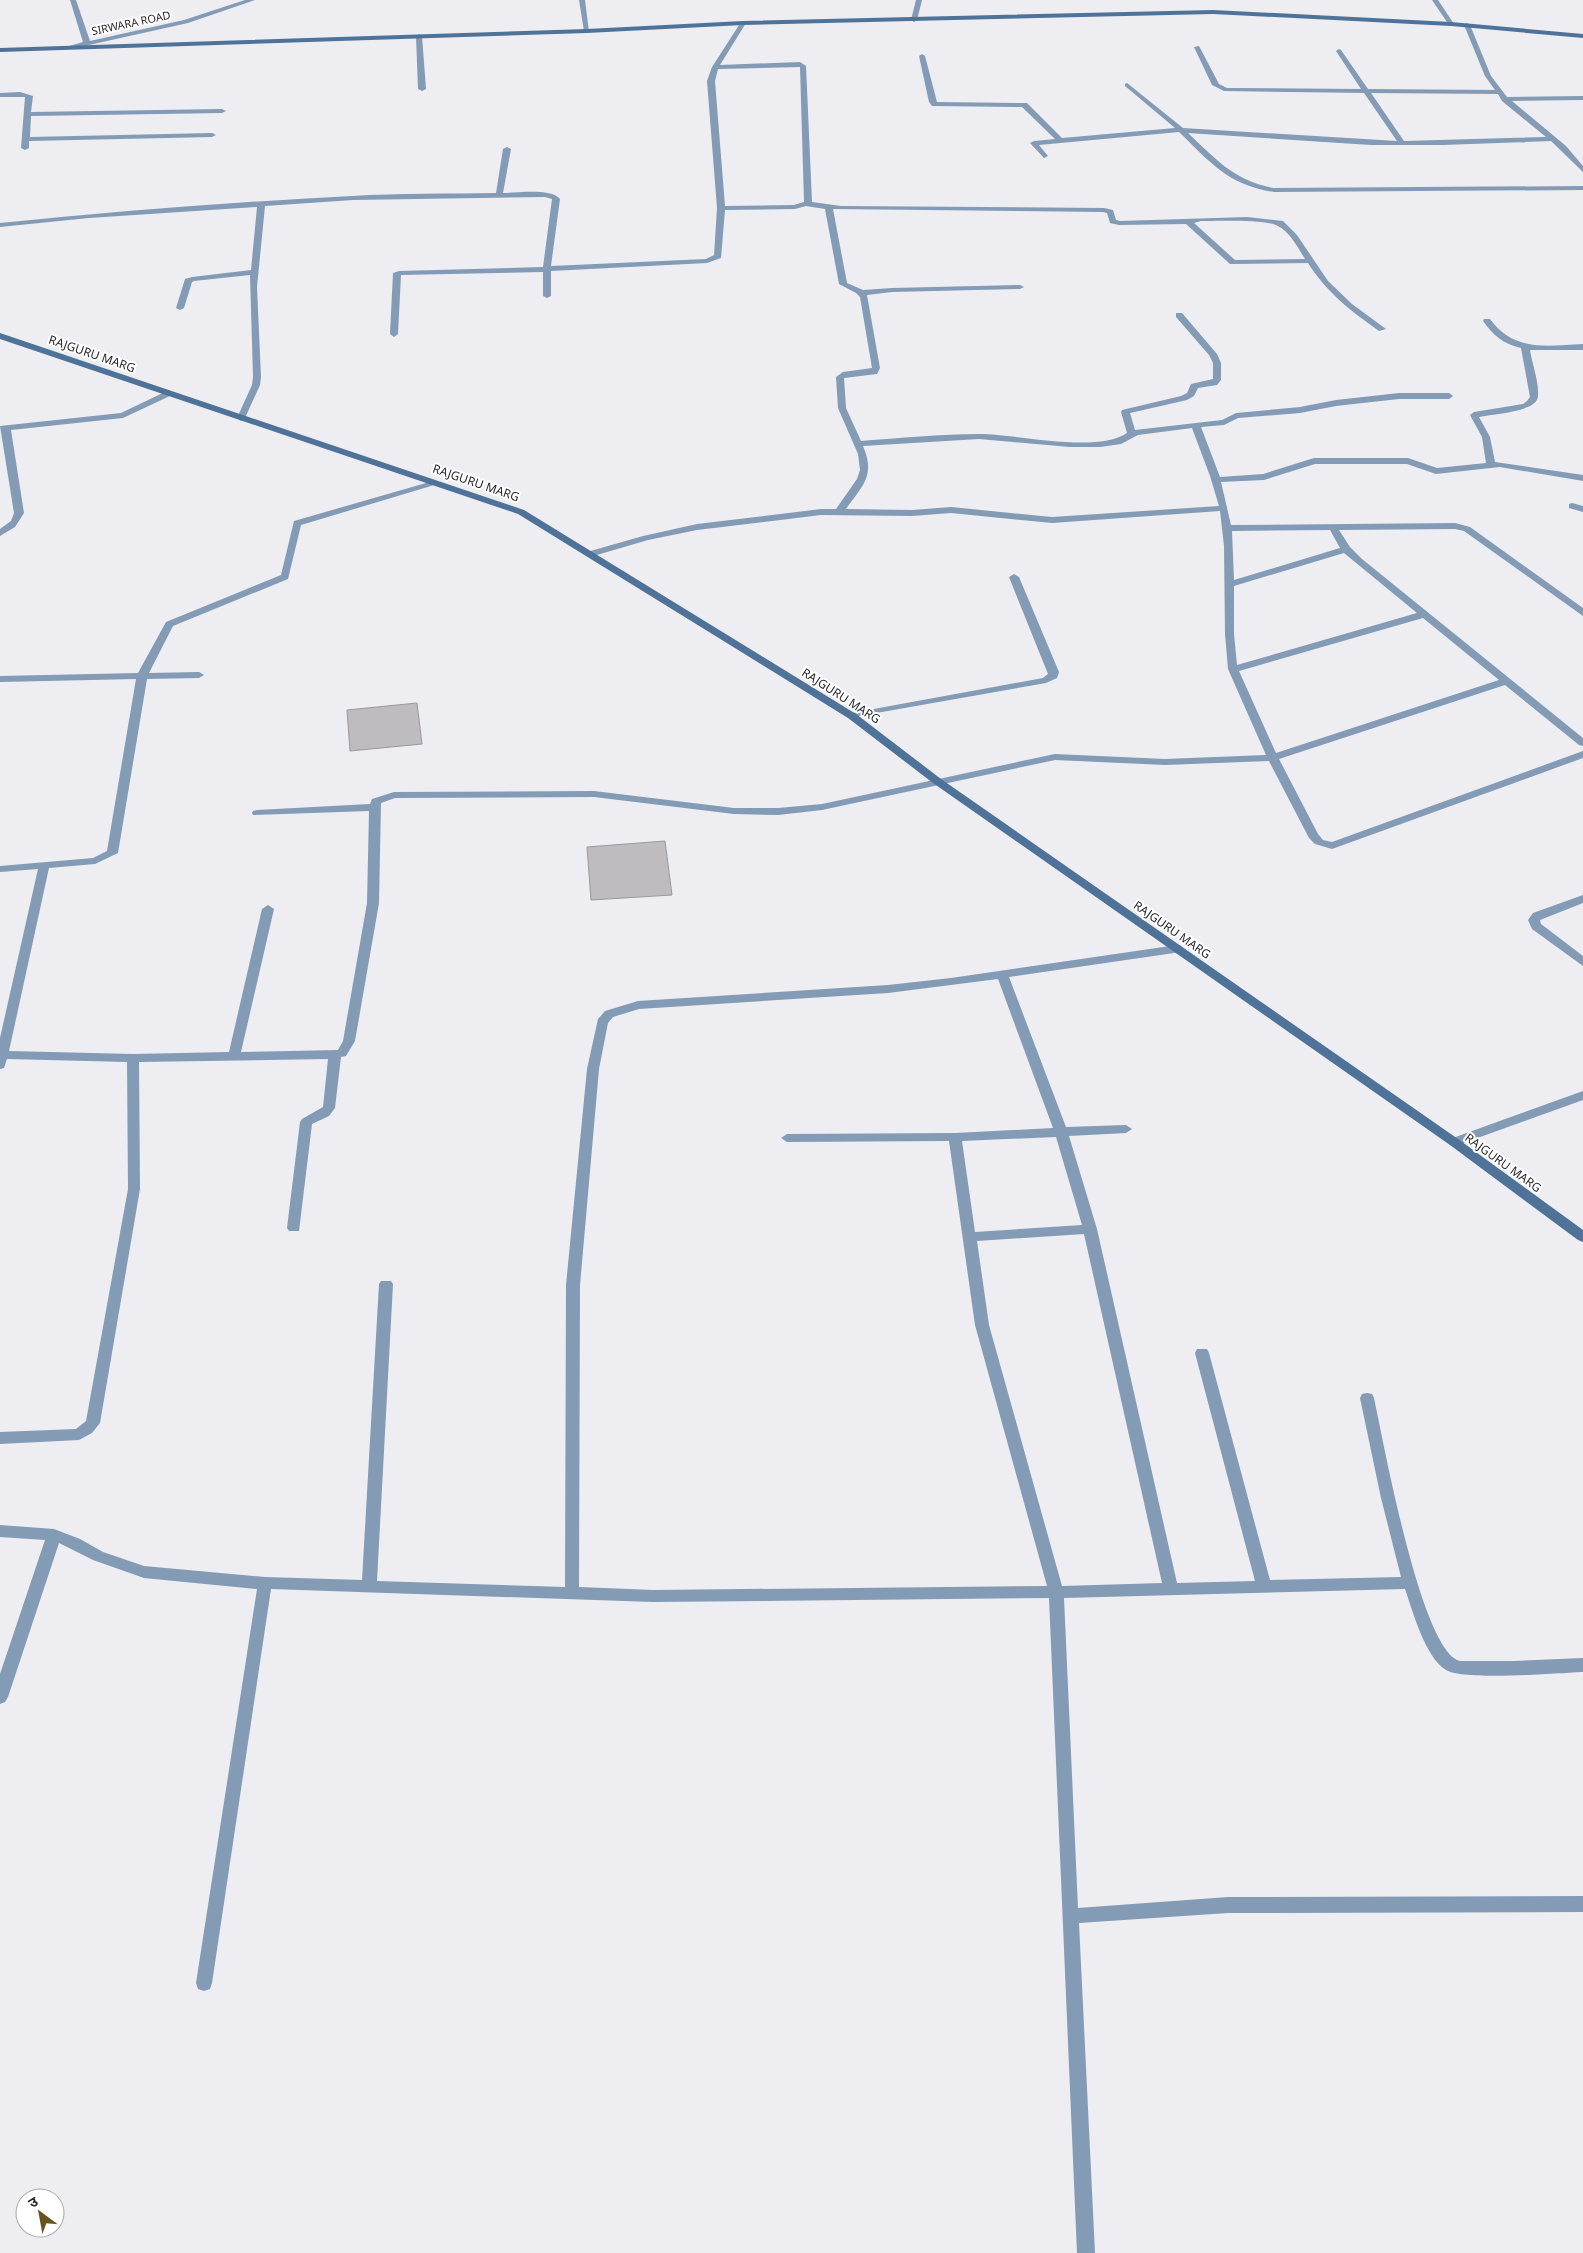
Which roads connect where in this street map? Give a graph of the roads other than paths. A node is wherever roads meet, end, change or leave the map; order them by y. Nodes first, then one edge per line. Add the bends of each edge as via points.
1 (73, 0) edge
2 (252, 0) edge
3 (582, 0) edge
4 (919, 0) edge
5 (1436, 0) edge
6 (914, 20) junction
7 (742, 23) junction
8 (1451, 24) junction
9 (1468, 25) junction
10 (587, 31) junction
11 (419, 36) junction
12 (1583, 36) edge
13 (87, 43) junction
14 (71, 47) junction
15 (1197, 47) dead end
16 (0, 50) edge
17 (1339, 51) dead end
18 (922, 56) dead end
19 (715, 67) junction
20 (1127, 85) dead end
21 (422, 89) dead end
22 (1366, 91) junction
23 (1500, 92) junction
24 (0, 95) edge
25 (1583, 98) edge
26 (1505, 99) junction
27 (222, 111) dead end
28 (27, 114) junction
29 (1181, 130) junction
30 (212, 135) dead end
31 (25, 139) junction
32 (1553, 139) junction
33 (1060, 140) junction
34 (1402, 143) junction
35 (25, 148) dead end
36 (507, 149) dead end
37 (1044, 156) dead end
38 (1579, 160) edge
39 (1583, 170) edge
40 (1583, 188) edge
41 (499, 196) junction
42 (261, 204) junction
43 (806, 204) junction
44 (829, 207) junction
45 (721, 208) junction
46 (1188, 222) junction
47 (0, 225) edge
48 (1310, 261) junction
49 (547, 269) junction
50 (254, 272) junction
51 (1020, 287) dead end
52 (862, 294) junction
53 (547, 296) dead end
54 (180, 308) dead end
55 (1179, 315) dead end
56 (1487, 321) dead end
57 (1382, 329) dead end
58 (394, 334) dead end
59 (0, 336) edge
60 (1525, 347) junction
61 (1583, 347) edge
62 (169, 393) junction
63 (1449, 396) dead end
64 (241, 418) junction
65 (1196, 426) junction
66 (3, 429) edge
67 (1131, 433) junction
68 (858, 444) junction
69 (1491, 464) junction
70 (1583, 478) edge
71 (1217, 480) junction
72 (436, 483) junction
73 (1572, 506) dead end
74 (1223, 508) junction
75 (1583, 509) edge
76 (840, 511) junction
77 (1332, 527) junction
78 (1227, 528) junction
79 (0, 533) edge
80 (1346, 549) junction
81 (590, 554) junction
82 (1014, 577) dead end
83 (1231, 584) junction
84 (1583, 613) edge
85 (1425, 614) junction
86 (1233, 669) junction
87 (199, 675) dead end
88 (142, 676) junction
89 (0, 679) edge
90 (1507, 681) junction
91 (852, 716) junction
92 (1583, 743) edge
93 (1583, 754) edge
94 (1273, 758) junction
95 (937, 781) junction
96 (374, 807) junction
97 (256, 813) dead end
98 (44, 866) junction
99 (0, 869) edge
100 (1583, 899) edge
101 (268, 909) dead end
102 (1177, 949) junction
103 (1583, 962) edge
104 (1002, 975) junction
105 (335, 1055) junction
106 (234, 1056) junction
107 (133, 1058) junction
108 (1, 1060) edge
109 (1583, 1094) edge
110 (1126, 1129) dead end
111 (1061, 1132) junction
112 (955, 1137) junction
113 (787, 1138) dead end
114 (1454, 1142) junction
115 (294, 1228) dead end
116 (1090, 1230) junction
117 (969, 1237) junction
118 (1583, 1237) edge
119 (386, 1284) dead end
120 (1202, 1354) dead end
121 (1367, 1398) dead end
122 (0, 1438) edge
123 (0, 1531) edge
124 (54, 1535) junction
125 (265, 1583) junction
126 (1408, 1583) junction
127 (369, 1586) junction
128 (1264, 1586) junction
129 (1172, 1589) junction
130 (1056, 1592) junction
131 (572, 1593) junction
132 (1583, 1665) edge
133 (0, 1697) edge
134 (1583, 1904) edge
135 (1070, 1916) junction
136 (204, 1983) dead end
137 (1086, 2253) edge

1 - 13 street
2 - 13 street, SIRWARA ROAD via 186,22
3 - 10 street
4 - 6 street
5 - 8 street
6 - 7 street
6 - 8 street via 1213,12
7 - 10 street
7 - 19 street
8 - 9 street
9 - 12 street
9 - 23 street via 1485,70
10 - 11 street
11 - 14 street
11 - 21 street
13 - 14 street, SIRWARA ROAD
14 - 16 street
15 - 22 street via 1216,85 1226,90
17 - 22 street
18 - 33 street via 935,104 1024,105
19 - 43 street via 795,63 803,66 809,198
19 - 45 street via 711,81
20 - 29 street
22 - 23 street
22 - 34 street
23 - 26 street
24 - 28 street via 29,96
25 - 26 street
26 - 32 street
27 - 28 street
28 - 31 street
29 - 33 street
29 - 34 street
29 - 40 street via 1222,169 1240,181 1274,190
30 - 31 street
31 - 35 street
32 - 34 street
32 - 38 street
33 - 37 street via 1034,143
36 - 41 street
38 - 39 street
41 - 42 street via 353,198
41 - 49 street via 545,195 556,199
42 - 47 street
42 - 50 street
43 - 44 street
43 - 45 street
44 - 46 street via 1104,210 1119,223
44 - 52 street via 843,284
45 - 49 street via 718,256 713,259
46 - 48 street via 1233,262
46 - 48 street via 1247,219 1280,223
48 - 57 street via 1325,284
49 - 53 street
49 - 58 street via 399,273 396,275
50 - 54 street via 192,278 188,281
50 - 64 street via 258,370 256,385
51 - 52 street via 892,290
52 - 68 street via 876,370 840,376 842,408
55 - 67 street via 1213,354 1217,363 1217,380 1194,386 1191,394 1184,398 1125,412
56 - 60 street via 1499,338
59 - 62 street, RAJGURU MARG
60 - 61 street
60 - 69 street via 1534,397 1531,403 1474,414 1486,438
62 - 64 street, RAJGURU MARG
62 - 66 street via 123,416
63 - 65 street via 1399,396 1336,403 1236,416 1224,422
64 - 72 street, RAJGURU MARG
65 - 67 street
65 - 71 street
66 - 79 street via 19,513 17,521
67 - 68 street via 1122,441 1100,444 993,437
68 - 76 street via 865,470
69 - 70 street
69 - 71 street via 1436,471 1408,461 1314,461 1264,476
71 - 74 street
72 - 81 street, RAJGURU MARG via 521,512
72 - 88 street via 298,523 285,577 169,624
73 - 75 street
74 - 76 street via 1052,520 951,510 912,513
74 - 78 street
76 - 81 street via 698,527
77 - 78 street
77 - 80 street
77 - 84 street via 1454,526 1467,529
78 - 83 street
80 - 83 street
80 - 85 street
81 - 91 street, RAJGURU MARG
82 - 91 street via 1053,676 1046,680
83 - 86 street
85 - 86 street
85 - 90 street
86 - 94 street
87 - 88 street
88 - 89 street
88 - 98 street via 112,854 95,862
90 - 92 street
90 - 94 street
91 - 95 street, RAJGURU MARG
93 - 94 street via 1332,846 1319,842 1313,836
94 - 95 street via 1165,762 1055,757
95 - 96 street via 822,807 776,812 734,811 570,793 394,795 376,801
95 - 102 street, RAJGURU MARG
96 - 97 street
96 - 105 street via 373,903 349,1041 342,1053
98 - 99 street
98 - 108 street
100 - 103 street via 1534,920 1536,926
101 - 106 street
102 - 104 street
102 - 114 street, RAJGURU MARG
104 - 111 street
104 - 131 street via 888,989 638,1005 609,1014 602,1022 593,1069 573,1285
105 - 106 street
105 - 115 street via 329,1108 325,1114 306,1122
106 - 107 street
107 - 108 street
107 - 122 street via 134,1189 93,1423 79,1434
109 - 114 street
110 - 111 street
111 - 112 street
111 - 116 street
112 - 113 street
112 - 117 street
114 - 118 street, RAJGURU MARG
116 - 117 street
116 - 129 street
117 - 130 street via 982,1325
119 - 127 street
120 - 128 street
121 - 126 street
123 - 124 street
124 - 125 street via 75,1542 98,1556 144,1572
124 - 133 street
125 - 127 street
125 - 136 street
126 - 128 street
126 - 132 street via 1431,1643 1441,1659 1452,1666
127 - 131 street
128 - 129 street
129 - 130 street
130 - 131 street via 653,1596
130 - 135 street
134 - 135 street via 1228,1905
135 - 137 street

